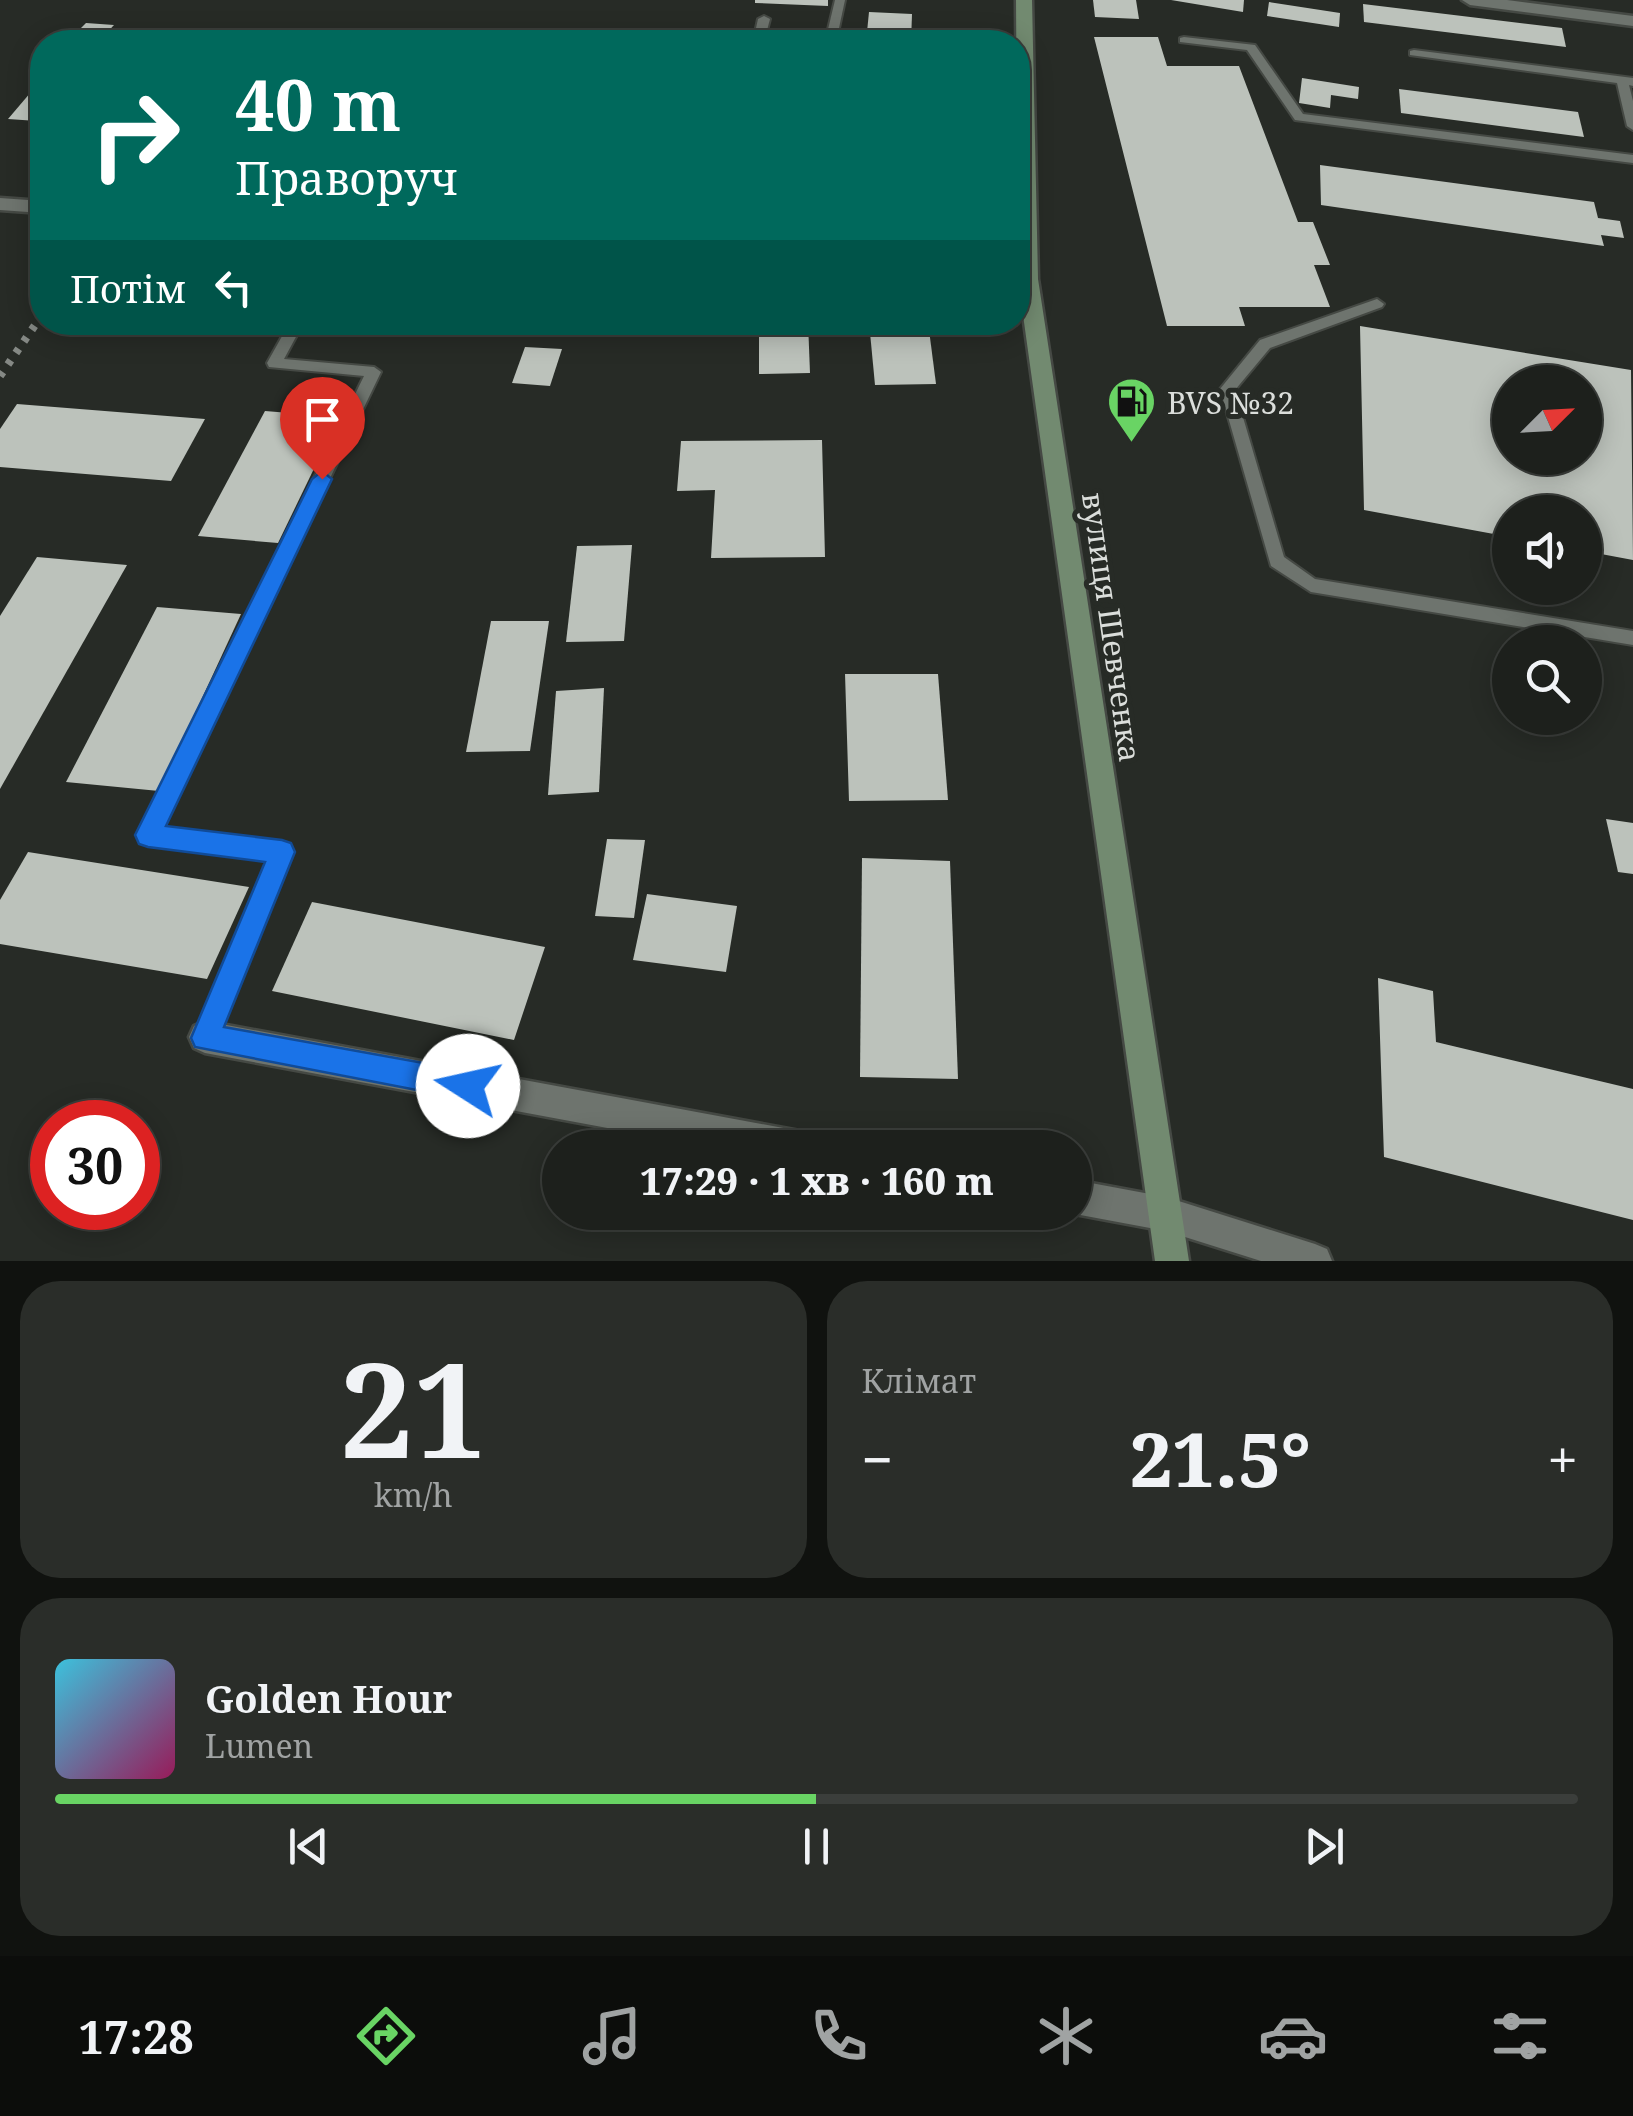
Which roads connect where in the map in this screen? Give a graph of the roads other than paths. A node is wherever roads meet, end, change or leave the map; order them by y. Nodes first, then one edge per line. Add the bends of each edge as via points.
1 (840, 0) edge
2 (1024, 0) edge
3 (1470, 0) edge
4 (764, 18) dead end
5 (1633, 21) edge
6 (761, 30) edge
7 (833, 30) edge
8 (1024, 30) edge
9 (1184, 40) dead end
10 (1414, 53) dead end
11 (1627, 82) edge
12 (1633, 126) edge
13 (1633, 159) edge
14 (0, 204) edge
15 (30, 207) edge
16 (1376, 304) dead end
17 (1030, 324) edge
18 (290, 335) edge
19 (1633, 638) edge
20 (205, 1038) joint
21 (707, 1130) edge
22 (1092, 1200) edge
23 (1166, 1214) junction
24 (1172, 1261) edge
25 (1315, 1261) edge

1 - 7 lane
2 - 8 main road, вулиця Шевченка
3 - 5 street
4 - 6 lane
9 - 13 lane via 1251,47 1300,117
10 - 11 lane
11 - 12 lane
14 - 15 street
16 - 19 lane via 1264,344 1228,390 1277,561 1311,585
17 - 23 main road, вулиця Шевченка
18 - 20 lane via 274,363 374,372 148,835 282,852
20 - 21 street
22 - 23 street
23 - 24 main road, вулиця Шевченка
23 - 25 street

